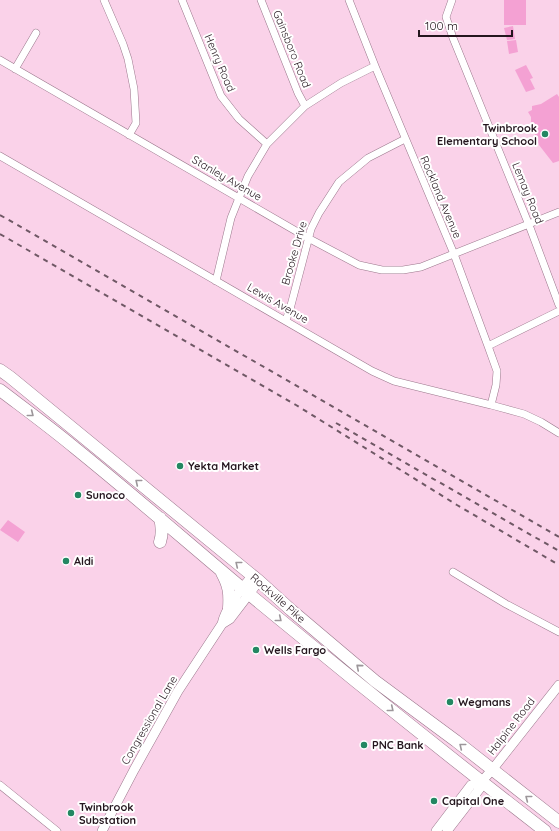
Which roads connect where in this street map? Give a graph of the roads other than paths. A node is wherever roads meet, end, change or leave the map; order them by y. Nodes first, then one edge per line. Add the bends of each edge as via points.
1 (104, 0) edge
2 (182, 0) edge
3 (261, 0) edge
4 (350, 0) edge
5 (452, 0) edge
6 (36, 33) dead end
7 (0, 60) edge
8 (375, 66) junction
9 (15, 69) junction
10 (305, 106) junction
11 (130, 135) junction
12 (406, 139) junction
13 (267, 144) junction
14 (0, 156) edge
15 (239, 198) junction
16 (559, 212) edge
17 (529, 225) junction
18 (308, 238) junction
19 (454, 254) junction
20 (216, 280) junction
21 (559, 305) edge
22 (559, 311) edge
23 (286, 320) junction
24 (488, 346) junction
25 (5, 373) edge
26 (0, 388) edge
27 (491, 405) junction
28 (559, 433) edge
29 (160, 518) junction
30 (182, 537) junction
31 (219, 569) junction
32 (453, 572) dead end
33 (256, 578) junction
34 (246, 591) junction
35 (229, 608) junction
36 (222, 624) junction
37 (559, 632) edge
38 (559, 685) edge
39 (492, 770) junction
40 (481, 782) junction
41 (0, 785) edge
42 (559, 822) edge
43 (56, 831) edge
44 (102, 831) edge
45 (436, 831) edge
46 (447, 831) edge
47 (545, 831) edge

1 - 11 street via 123,44 134,89 136,123
2 - 13 street, Henry Road via 221,96 239,119
3 - 10 street, Gainsboro Road
4 - 8 street, Rockland Avenue
5 - 17 street, Lemay Road via 446,17 453,38
6 - 9 street
7 - 9 street, Stanley Avenue
8 - 10 street via 341,83
8 - 12 street, Rockland Avenue
9 - 11 street, Stanley Avenue
10 - 13 street
11 - 15 street, Stanley Avenue
12 - 18 street, Brooke Drive via 368,158 339,182 319,212
12 - 19 street, Rockland Avenue
13 - 15 street via 248,176
14 - 20 street, Lewis Avenue
15 - 18 street, Stanley Avenue
15 - 20 street via 231,218
16 - 17 street, Stanley Avenue
17 - 19 street, Stanley Avenue
17 - 21 street, Lemay Road
18 - 19 street, Stanley Avenue via 359,265 382,270 421,267
18 - 23 street, Brooke Drive
19 - 24 street, Rockland Avenue
20 - 23 street, Lewis Avenue
22 - 24 street
23 - 27 street, Lewis Avenue via 372,371 394,381
24 - 27 street, Rockland Avenue via 496,372
25 - 26 street
33 -> 25 main road, Rockville Pike
26 -> 29 main road, Rockville Pike
27 - 28 street, Lewis Avenue via 541,422
29 - 30 main road, Rockville Pike
29 - 30 main road via 160,542
30 - 31 main road, Rockville Pike
31 - 34 main road, Rockville Pike
31 - 35 main road via 228,584
32 - 37 street
33 - 34 street, Congressional Lane
39 -> 33 main road, Rockville Pike via 375,681
34 - 35 street, Congressional Lane
34 - 36 street, Congressional Lane via 230,619
34 -> 40 main road, Rockville Pike
35 - 36 street, Congressional Lane
36 - 44 street, Congressional Lane via 178,691
38 - 39 street, Halpine Road
39 - 40 street, Halpine Road
42 -> 39 main road, Rockville Pike
40 - 45 street, Halpine Road via 471,785
40 - 46 street, Halpine Road via 481,787
40 - 47 main road, Rockville Pike
41 - 43 street

